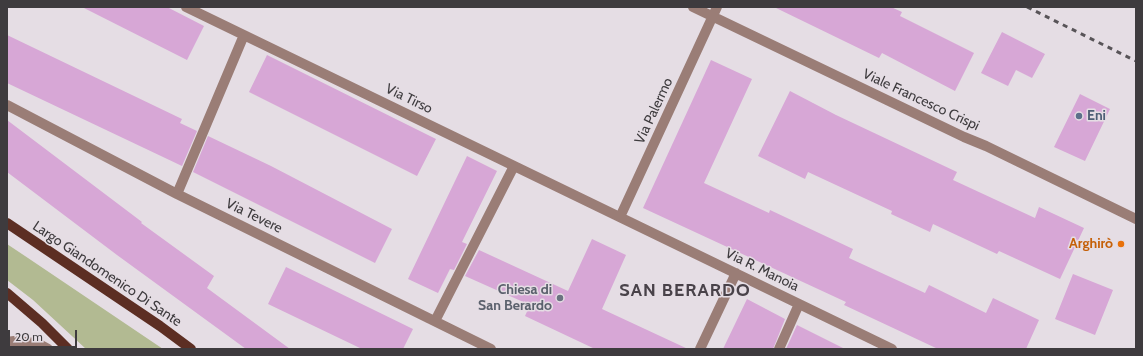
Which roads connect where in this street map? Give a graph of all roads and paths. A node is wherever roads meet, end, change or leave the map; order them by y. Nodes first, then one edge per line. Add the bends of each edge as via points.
1 (186, 7) edge
2 (693, 7) edge
3 (717, 7) edge
4 (713, 17) junction
5 (244, 35) junction
6 (7, 105) edge
7 (514, 166) junction
8 (178, 194) junction
9 (620, 217) junction
10 (1136, 219) edge
11 (7, 223) edge
12 (736, 273) junction
13 (7, 293) edge
14 (799, 304) junction
15 (435, 321) junction
16 (7, 342) edge
17 (48, 349) edge
18 (68, 349) edge
19 (191, 349) edge
20 (491, 349) edge
21 (700, 349) edge
22 (779, 349) edge
23 (892, 349) edge

1 - 5 street, Via Tirso
2 - 4 street, Viale Francesco Crispi
3 - 4 street, Via Palermo
4 - 9 street, Via Palermo
4 - 10 street, Viale Francesco Crispi
5 - 7 street, Via Tirso
5 - 8 street
6 - 8 street, Via Tevere
7 - 9 street, Via Tirso
7 - 15 street
8 - 15 street, Via Tevere
9 - 12 street, Via R. Manoia
11 - 19 main road, Largo Giandomenico Di Sante
12 - 14 street, Via R. Manoia
12 - 21 street
13 - 18 main road
14 - 22 street
14 - 23 street, Via R. Manoia
15 - 20 street, Via Tevere
16 - 17 street via 37,343

